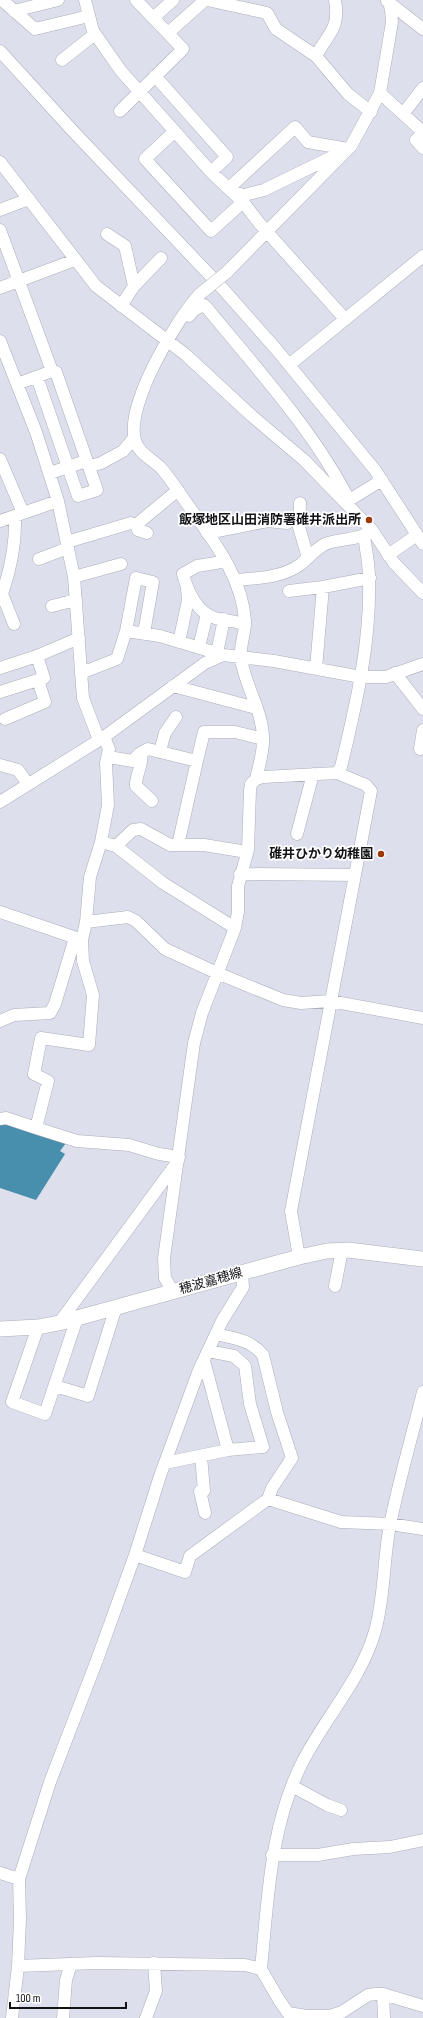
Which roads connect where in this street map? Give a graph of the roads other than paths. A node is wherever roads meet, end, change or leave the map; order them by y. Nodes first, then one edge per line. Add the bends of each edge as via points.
1 (2, 0) edge
2 (58, 0) edge
3 (77, 0) edge
4 (85, 0) edge
5 (173, 0) edge
6 (206, 0) edge
7 (335, 0) edge
8 (387, 1) edge
9 (141, 2) edge
10 (14, 11) junction
11 (85, 17) junction
12 (153, 18) junction
13 (423, 29) edge
14 (168, 33) junction
15 (95, 34) junction
16 (0, 51) edge
17 (316, 56) junction
18 (62, 60) dead end
19 (155, 76) junction
20 (423, 88) edge
21 (139, 91) junction
22 (380, 93) junction
23 (120, 111) dead end
24 (371, 112) junction
25 (403, 114) junction
26 (175, 131) junction
27 (423, 132) edge
28 (423, 148) edge
29 (348, 149) junction
30 (0, 162) edge
31 (212, 172) junction
32 (230, 190) junction
33 (29, 199) junction
34 (243, 202) junction
35 (0, 210) edge
36 (0, 230) edge
37 (268, 232) junction
38 (107, 234) dead end
39 (423, 256) edge
40 (161, 258) dead end
41 (75, 260) junction
42 (19, 281) junction
43 (134, 286) junction
44 (0, 288) edge
45 (121, 306) junction
46 (345, 319) junction
47 (172, 340) junction
48 (0, 341) edge
49 (289, 365) junction
50 (52, 371) junction
51 (37, 377) junction
52 (16, 384) junction
53 (134, 438) junction
54 (0, 459) edge
55 (89, 464) junction
56 (70, 466) junction
57 (50, 473) junction
58 (382, 480) junction
59 (178, 490) junction
60 (58, 501) junction
61 (348, 501) junction
62 (300, 503) dead end
63 (19, 515) junction
64 (0, 521) edge
65 (131, 522) dead end
66 (287, 523) dead end
67 (147, 533) dead end
68 (207, 533) junction
69 (368, 533) junction
70 (420, 539) edge
71 (68, 545) junction
72 (388, 554) junction
73 (308, 558) junction
74 (39, 559) dead end
75 (225, 560) junction
76 (121, 564) dead end
77 (74, 577) junction
78 (370, 578) junction
79 (236, 580) junction
80 (323, 587) junction
81 (186, 588) junction
82 (1, 591) edge
83 (289, 591) dead end
84 (423, 593) edge
85 (76, 600) junction
86 (52, 606) dead end
87 (207, 614) junction
88 (224, 619) junction
89 (14, 624) dead end
90 (245, 625) junction
91 (126, 631) junction
92 (144, 633) junction
93 (79, 638) junction
94 (179, 642) junction
95 (199, 647) junction
96 (220, 654) junction
97 (37, 656) junction
98 (240, 657) junction
99 (423, 664) edge
100 (0, 668) edge
101 (316, 668) junction
102 (81, 673) junction
103 (395, 673) junction
104 (361, 677) junction
105 (38, 680) junction
106 (173, 686) junction
107 (0, 692) edge
108 (256, 708) junction
109 (423, 709) edge
110 (176, 717) dead end
111 (5, 719) dead end
112 (423, 730) edge
113 (101, 738) junction
114 (263, 738) junction
115 (420, 749) dead end
116 (160, 751) junction
117 (141, 753) junction
118 (108, 757) junction
119 (198, 761) junction
120 (0, 765) edge
121 (336, 773) junction
122 (313, 774) junction
123 (256, 779) junction
124 (28, 784) junction
125 (152, 801) dead end
126 (0, 802) edge
127 (297, 834) dead end
128 (101, 842) junction
129 (178, 845) junction
130 (116, 846) junction
131 (247, 852) junction
132 (240, 874) junction
133 (355, 875) junction
134 (0, 912) edge
135 (86, 922) junction
136 (235, 928) junction
137 (79, 939) junction
138 (217, 973) junction
139 (330, 1001) junction
140 (423, 1018) edge
141 (0, 1021) edge
142 (0, 1119) edge
143 (36, 1128) junction
144 (179, 1159) junction
145 (342, 1250) junction
146 (299, 1256) junction
147 (423, 1259) edge
148 (242, 1273) junction
149 (335, 1286) dead end
150 (173, 1292) junction
151 (116, 1307) junction
152 (77, 1318) junction
153 (59, 1323) junction
154 (38, 1327) junction
155 (0, 1329) edge
156 (216, 1334) junction
157 (206, 1356) junction
158 (55, 1386) junction
159 (423, 1392) edge
160 (228, 1450) junction
161 (201, 1456) junction
162 (165, 1463) junction
163 (268, 1499) junction
164 (205, 1514) dead end
165 (390, 1524) junction
166 (423, 1529) edge
167 (135, 1555) junction
168 (292, 1786) junction
169 (341, 1810) dead end
170 (423, 1840) edge
171 (272, 1855) junction
172 (0, 1873) edge
173 (19, 1879) junction
174 (154, 1963) junction
175 (71, 1964) junction
176 (18, 1966) junction
177 (261, 1969) junction
178 (383, 1994) junction
179 (423, 2006) edge
180 (287, 2015) edge
181 (12, 2018) edge
182 (63, 2018) edge
183 (146, 2018) edge
184 (384, 2018) edge

1 - 10 street
2 - 10 street
3 - 11 street
4 - 11 street
5 - 12 street
6 - 14 street
6 - 17 street via 267,13 276,29
7 - 17 street via 335,25
8 - 13 street
8 - 22 street via 392,22
9 - 12 street
10 - 11 street via 35,29
11 - 15 street
12 - 14 street
14 - 19 street via 183,49
15 - 18 street
15 - 21 street via 121,71
16 - 49 street via 223,289
17 - 24 street via 348,94
19 - 21 street
19 - 31 street via 227,157
20 - 25 street
21 - 23 street
21 - 26 street
22 - 24 street
22 - 25 street
24 - 29 street
25 - 27 street
26 - 31 street
26 - 34 street via 145,159 210,231
27 - 28 street via 416,140
29 - 32 street via 264,190 244,195
29 - 32 street via 308,142 295,127
29 - 37 street
30 - 33 street
31 - 32 street
32 - 34 street
33 - 35 street
33 - 41 street
34 - 37 street
36 - 42 street
37 - 46 street
37 - 47 street, bridge via 200,294 181,316
38 - 43 street via 125,246
39 - 46 street
40 - 43 street
41 - 42 street
41 - 45 street via 96,286
42 - 44 street
42 - 50 street
43 - 45 street
45 - 47 street
46 - 49 street
47 - 53 street via 150,372 136,414
47 - 61 street via 252,416
47 - 61 street via 194,310 204,305 294,416 335,474
48 - 52 street
49 - 58 street
50 - 51 street
50 - 55 street via 56,372
51 - 52 street
51 - 56 street
52 - 57 street
53 - 55 street via 117,456 101,463
53 - 59 street via 137,446
54 - 63 street
55 - 56 street via 83,462
55 - 56 street via 98,490 78,496
56 - 57 street
57 - 60 street
58 - 61 street
58 - 70 street
59 - 67 street via 137,524 138,530
59 - 68 street
60 - 63 street
60 - 71 street
61 - 69 street
62 - 73 street via 299,527
63 - 64 street
63 - 82 street via 11,570
65 - 71 street
66 - 68 street via 268,521
68 - 75 street
69 - 72 street
69 - 73 street via 326,544
69 - 78 street
70 - 72 street
71 - 74 street
71 - 77 street
72 - 84 street via 408,580
73 - 79 street via 291,571 279,575
75 - 79 street
75 - 81 street via 197,566 183,574
76 - 77 street
77 - 85 street
78 - 80 street
78 - 104 street via 369,624
79 - 90 street via 244,603
80 - 83 street
80 - 101 street
81 - 87 street
81 - 94 street via 188,600
82 - 89 street
85 - 86 street
85 - 93 street
87 - 88 street via 216,619
87 - 95 street
88 - 90 street
88 - 96 street
90 - 98 street
91 - 92 street
91 - 92 street via 136,578 153,582
91 - 102 street via 116,659
92 - 94 street
93 - 97 street
93 - 102 street
94 - 95 street
95 - 96 street
96 - 98 street
96 - 106 street
97 - 100 street
97 - 105 street via 44,678
98 - 101 street
98 - 108 street
99 - 103 street
101 - 104 street
102 - 113 street via 83,698
103 - 104 street via 376,678
103 - 109 street
104 - 121 street via 341,767
105 - 107 street
105 - 111 street via 45,702
106 - 108 street
106 - 113 street
108 - 114 street
110 - 116 street via 165,733
112 - 115 street
113 - 118 street via 109,749
113 - 124 street
114 - 119 street via 235,732 204,732
114 - 123 street
116 - 117 street via 148,749
116 - 119 street
117 - 118 street via 133,761
117 - 125 street via 142,761 136,786
118 - 128 street via 108,805
119 - 129 street
120 - 124 street via 18,770
121 - 122 street
121 - 133 street via 366,784 371,791
122 - 123 street
122 - 127 street
123 - 131 street via 248,799 250,817
124 - 126 street
128 - 130 street
128 - 135 street via 90,877
129 - 130 street via 164,843 141,829 133,830
129 - 131 street via 204,845
130 - 136 street via 163,883
131 - 132 street
132 - 133 street
132 - 136 street
133 - 139 street
134 - 137 street
135 - 137 street
135 - 138 street via 128,917 136,921 165,949
136 - 138 street
137 - 141 street via 50,1013 14,1015
137 - 143 street via 94,995 89,1045 41,1038 34,1074 48,1081
138 - 139 street via 283,1000 301,1003
138 - 144 street via 194,1043
139 - 140 street
139 - 146 street via 291,1211
142 - 143 street via 6,1118
143 - 144 street via 77,1141 129,1145
144 - 150 street via 164,1267 165,1278
144 - 153 street
145 - 146 main road, 穂波嘉穂線
145 - 147 main road, 穂波嘉穂線
145 - 149 street
146 - 148 main road, 穂波嘉穂線
148 - 150 main road, 穂波嘉穂線
148 - 156 street via 243,1287
150 - 151 main road, 穂波嘉穂線
151 - 152 main road, 穂波嘉穂線
151 - 158 street via 88,1396
152 - 153 main road, 穂波嘉穂線
152 - 158 street
153 - 154 main road, 穂波嘉穂線
154 - 155 main road, 穂波嘉穂線
154 - 158 street via 12,1402 45,1414
156 - 157 street
156 - 163 street via 241,1339 263,1355 292,1458 272,1488
157 - 160 street
157 - 160 street via 234,1356 245,1366 250,1404 263,1447
157 - 162 street
159 - 165 street
160 - 161 street
161 - 162 street
161 - 164 street via 204,1491 200,1491
162 - 167 street
163 - 165 street via 342,1522
163 - 167 street via 190,1556 185,1572
165 - 166 street
165 - 168 street via 375,1631 351,1682 303,1762
167 - 173 street via 50,1782
168 - 169 street via 326,1805
168 - 171 street
170 - 171 street via 390,1847 353,1849 318,1855
171 - 177 street
172 - 173 street
173 - 176 street
174 - 175 street
174 - 177 street via 245,1965
174 - 183 street via 156,1991
175 - 176 street
175 - 182 street via 66,1980
176 - 181 street
177 - 180 street
178 - 179 street
178 - 180 street via 368,1995 342,2012 330,2016
178 - 184 street

